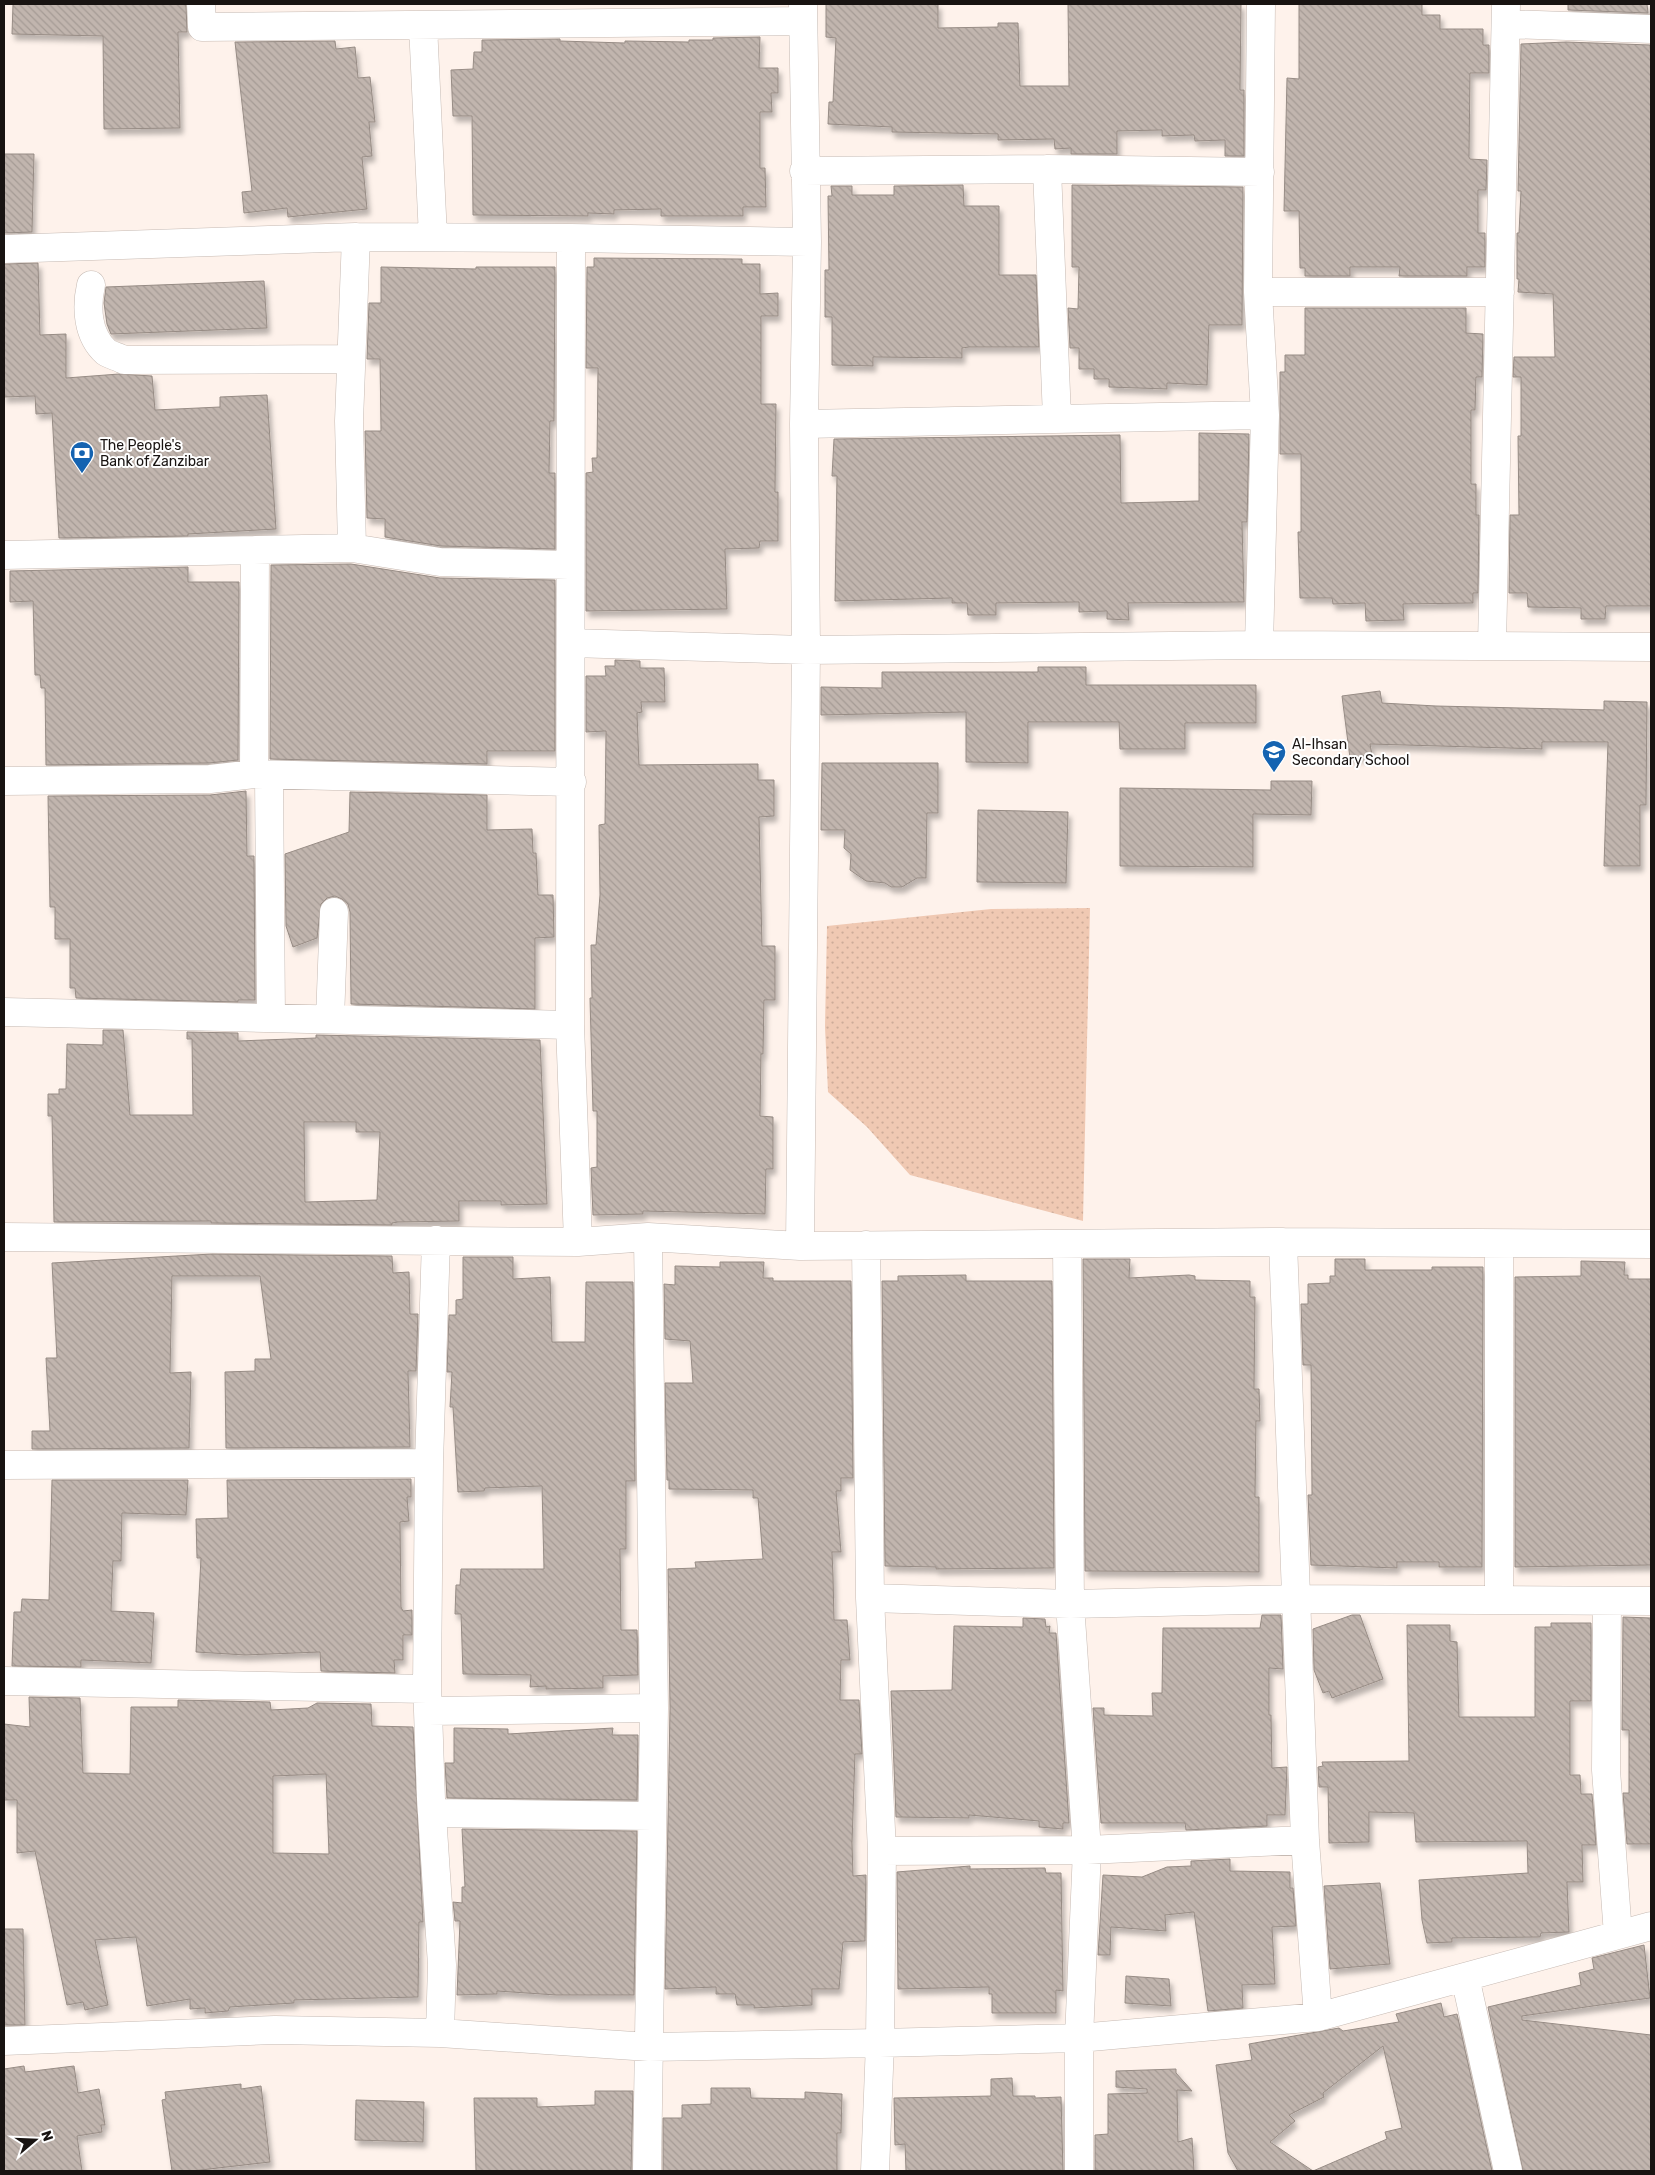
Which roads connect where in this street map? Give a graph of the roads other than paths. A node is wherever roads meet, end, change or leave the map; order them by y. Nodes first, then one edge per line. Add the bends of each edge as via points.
1 (201, 4) edge
2 (1261, 4) edge
3 (803, 13) edge
4 (1507, 14) edge
5 (436, 18) edge
6 (1651, 29) edge
7 (1047, 168) junction
8 (804, 171) junction
9 (1260, 172) junction
10 (356, 237) junction
11 (433, 238) junction
12 (572, 238) junction
13 (807, 242) junction
14 (4, 249) edge
15 (91, 285) dead end
16 (1258, 292) junction
17 (1500, 292) junction
18 (351, 359) junction
19 (1265, 415) junction
20 (1056, 418) junction
21 (804, 424) junction
22 (352, 548) junction
23 (255, 550) junction
24 (4, 555) edge
25 (569, 566) junction
26 (571, 643) junction
27 (1259, 645) junction
28 (1492, 645) junction
29 (1651, 647) edge
30 (806, 650) junction
31 (261, 775) junction
32 (4, 781) edge
33 (572, 782) junction
34 (334, 912) dead end
35 (4, 1012) edge
36 (271, 1018) junction
37 (330, 1019) junction
38 (570, 1024) junction
39 (4, 1236) edge
40 (648, 1238) junction
41 (436, 1240) junction
42 (578, 1242) junction
43 (1283, 1242) junction
44 (1067, 1244) junction
45 (1499, 1244) junction
46 (1651, 1244) edge
47 (866, 1245) junction
48 (800, 1246) junction
49 (429, 1463) junction
50 (4, 1465) edge
51 (870, 1598) junction
52 (1297, 1600) junction
53 (1499, 1600) junction
54 (1606, 1601) junction
55 (1651, 1601) edge
56 (1070, 1604) junction
57 (4, 1681) edge
58 (428, 1700) junction
59 (654, 1708) junction
60 (432, 1814) junction
61 (652, 1816) junction
62 (1305, 1840) junction
63 (1087, 1850) junction
64 (882, 1851) junction
65 (1651, 1926) edge
66 (1618, 1935) junction
67 (1465, 1977) junction
68 (1318, 2017) junction
69 (440, 2033) junction
70 (1079, 2038) junction
71 (4, 2041) edge
72 (880, 2043) junction
73 (649, 2047) junction
74 (647, 2171) edge
75 (876, 2171) edge
76 (1079, 2171) edge
77 (1508, 2171) edge

1 - 5 street via 202,27
2 - 9 street
3 - 5 street
3 - 8 street
4 - 6 street
4 - 17 street
5 - 11 street
7 - 8 street
7 - 9 street
7 - 20 street
8 - 13 street
9 - 16 street
10 - 11 street
10 - 14 street
10 - 18 street
11 - 12 street
12 - 13 street
12 - 25 street
13 - 21 street
15 - 18 street via 88,296 90,328 106,352 124,360
16 - 17 street
16 - 19 street
17 - 28 street
18 - 22 street via 348,421
19 - 20 street
19 - 27 street
20 - 21 street
21 - 30 street
22 - 23 street
22 - 25 street via 440,562
23 - 24 street
23 - 31 street
25 - 26 street
26 - 30 street
26 - 33 street
27 - 28 street
27 - 30 street
28 - 29 street
30 - 48 street
31 - 32 street via 210,779
31 - 33 street
31 - 36 street
33 - 38 street
34 - 37 street
35 - 36 street
36 - 37 street
37 - 38 street
38 - 42 street
39 - 41 street
40 - 42 street
40 - 48 street
40 - 59 street
41 - 42 street
41 - 49 street
43 - 44 street
43 - 45 street
43 - 52 street
44 - 47 street
44 - 56 street
45 - 46 street
45 - 53 street
47 - 48 street
47 - 51 street
49 - 50 street
49 - 58 street
51 - 56 street
51 - 64 street
52 - 53 street
52 - 56 street
52 - 62 street
53 - 54 street
54 - 55 street
54 - 66 street via 1606,1770
56 - 63 street
57 - 58 street
58 - 59 street
58 - 60 street
59 - 61 street
60 - 61 street
60 - 69 street via 442,1965
61 - 73 street
62 - 63 street
62 - 68 street
63 - 64 street
63 - 70 street
64 - 72 street
65 - 66 street
66 - 67 street
67 - 68 street
67 - 77 street
68 - 70 street
69 - 71 street via 275,2030
69 - 73 street
70 - 72 street
70 - 76 street
72 - 73 street
72 - 75 street
73 - 74 street

